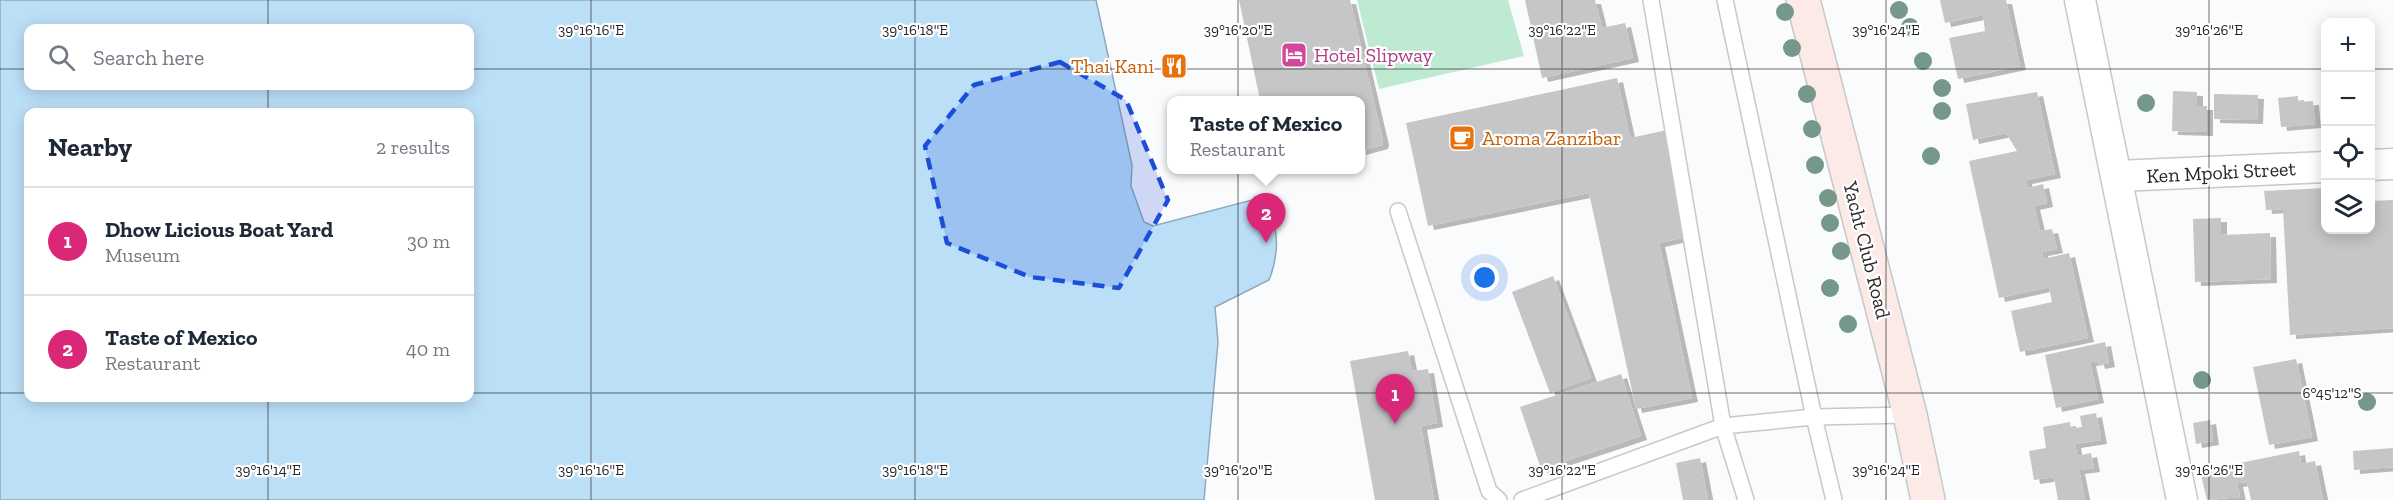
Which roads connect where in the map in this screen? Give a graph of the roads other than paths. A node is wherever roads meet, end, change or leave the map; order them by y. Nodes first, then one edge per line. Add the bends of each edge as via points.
1 (1651, 0) edge
2 (1725, 0) edge
3 (1803, 0) edge
4 (2080, 0) edge
5 (2393, 164) edge
6 (2375, 165) edge
7 (2321, 167) edge
8 (2116, 176) junction
9 (1398, 211) dead end
10 (1910, 415) junction
11 (1814, 417) junction
12 (1723, 426) junction
13 (1499, 500) edge
14 (1522, 500) edge
15 (1746, 500) edge
16 (1834, 500) edge
17 (1928, 500) edge
18 (2182, 500) edge

1 - 12 lane
2 - 11 lane
3 - 10 street, Yacht Club Road
4 - 8 street
5 - 6 street
7 - 8 street, Ken Mpoki Street
8 - 18 street
9 - 13 lane via 1489,491
10 - 11 lane
10 - 17 street, Yacht Club Road
11 - 12 lane
11 - 16 lane
12 - 14 lane
12 - 15 lane

